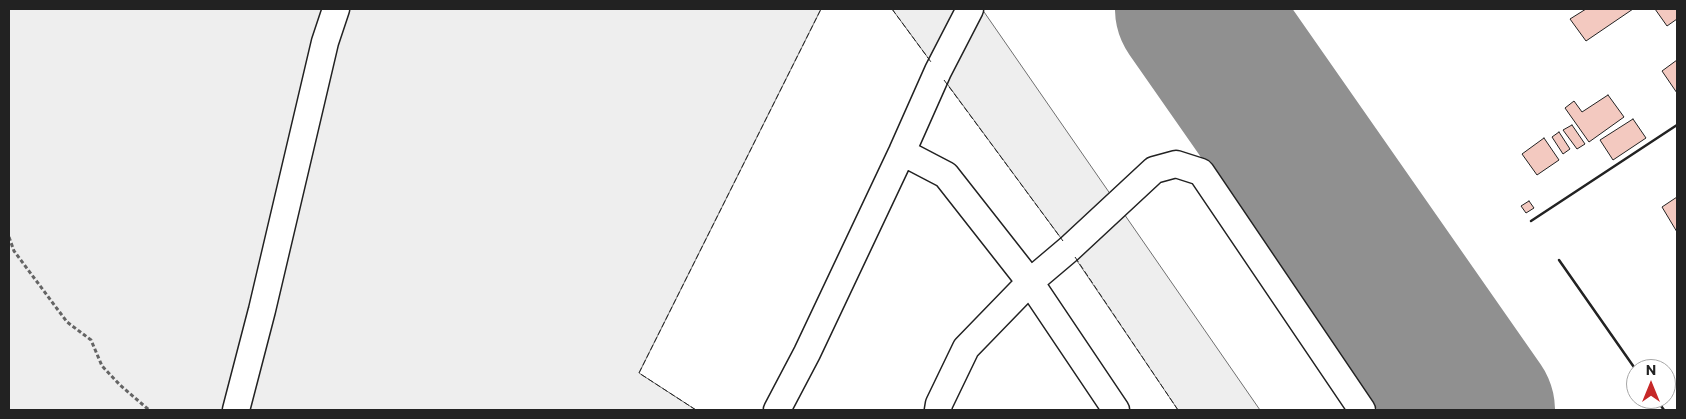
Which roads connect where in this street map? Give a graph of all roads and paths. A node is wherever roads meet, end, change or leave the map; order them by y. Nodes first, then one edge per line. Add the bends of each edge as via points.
1 (336, 9) edge
2 (970, 9) edge
3 (902, 152) junction
4 (9, 237) edge
5 (1030, 282) junction
6 (149, 410) edge
7 (236, 410) edge
8 (777, 410) edge
9 (938, 410) edge
10 (1116, 410) edge
11 (1362, 410) edge

1 - 7 street via 325,42
2 - 3 street
3 - 5 street via 946,175
3 - 8 street
4 - 6 path via 14,251 67,322 91,340 102,366
5 - 9 street via 966,348
5 - 10 street
5 - 11 street via 1154,170 1176,164 1201,172

